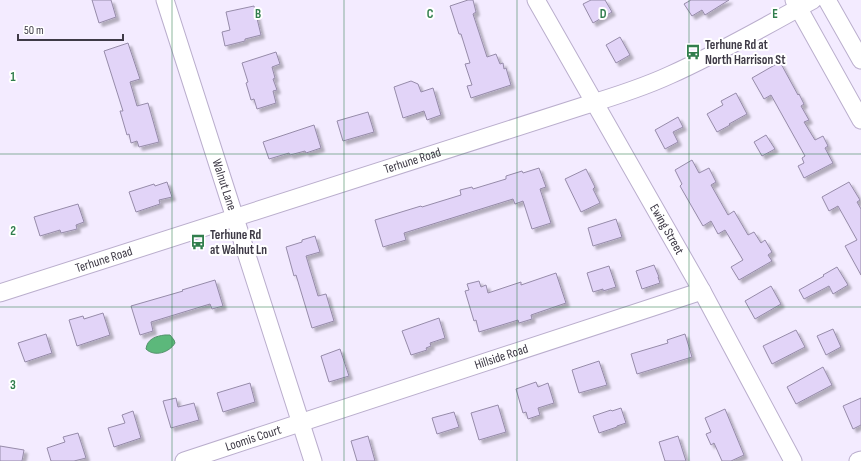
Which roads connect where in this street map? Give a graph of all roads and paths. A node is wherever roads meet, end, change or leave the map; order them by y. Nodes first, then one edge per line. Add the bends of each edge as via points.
1 (165, 0) edge
2 (536, 0) edge
3 (813, 0) edge
4 (827, 0) edge
5 (796, 4) edge
6 (861, 60) edge
7 (595, 102) junction
8 (861, 120) edge
9 (235, 218) junction
10 (702, 291) junction
11 (0, 293) edge
12 (301, 423) junction
13 (861, 460) edge
14 (184, 461) edge
15 (313, 461) edge
16 (793, 461) edge
17 (858, 461) edge

1 - 9 street, Walnut Lane
2 - 7 street, Ewing Street
3 - 5 street, Terhune Road
4 - 6 street
5 - 7 street, Terhune Road via 713,54 669,76
5 - 8 street
7 - 9 street, Terhune Road
7 - 10 street, Ewing Street
9 - 11 street, Terhune Road
9 - 12 street, Walnut Lane
10 - 12 street, Hillside Road
10 - 16 street, Ewing Street
12 - 14 street, Loomis Court
12 - 15 street, Walnut Lane
13 - 17 street

